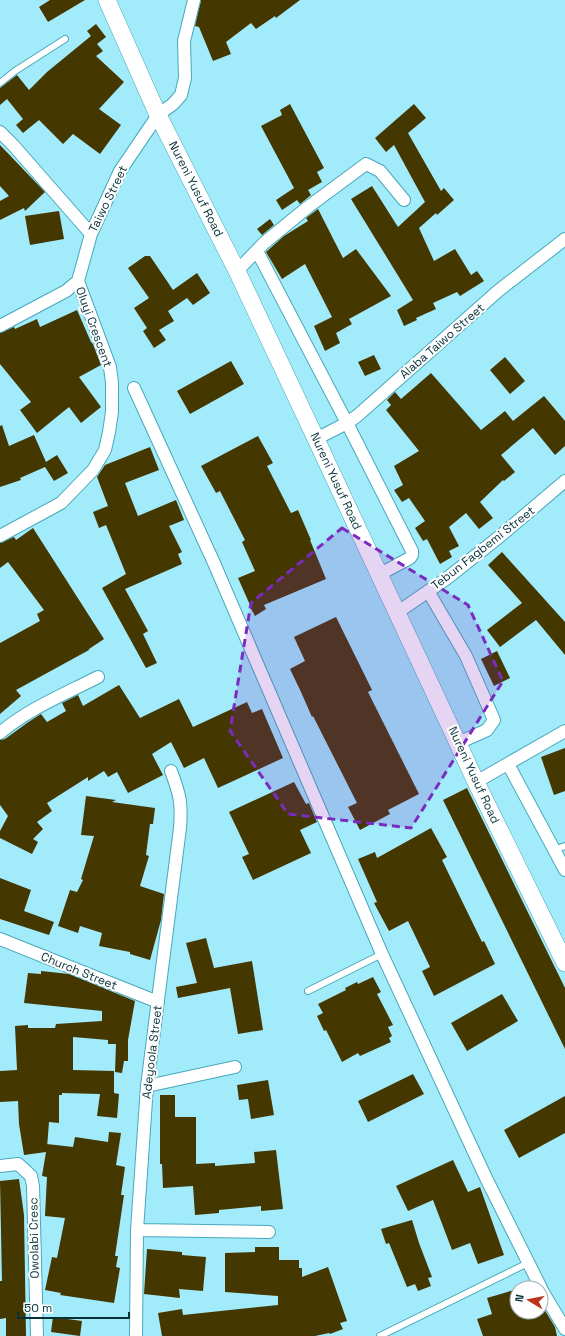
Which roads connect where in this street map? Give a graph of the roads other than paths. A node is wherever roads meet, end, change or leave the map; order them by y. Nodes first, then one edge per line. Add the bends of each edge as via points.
1 (107, 0) edge
2 (194, 0) edge
3 (65, 39) dead end
4 (0, 83) edge
5 (158, 115) junction
6 (0, 132) edge
7 (404, 200) dead end
8 (91, 234) junction
9 (565, 239) edge
10 (257, 251) junction
11 (237, 271) junction
12 (78, 281) junction
13 (0, 326) edge
14 (134, 388) dead end
15 (347, 423) junction
16 (316, 439) junction
17 (565, 481) edge
18 (0, 536) edge
19 (380, 574) junction
20 (428, 591) junction
21 (398, 612) junction
22 (98, 677) dead end
23 (565, 731) edge
24 (0, 733) edge
25 (458, 743) junction
26 (508, 764) junction
27 (171, 771) dead end
28 (476, 782) junction
29 (560, 848) edge
30 (565, 870) edge
31 (0, 940) edge
32 (382, 954) junction
33 (565, 962) edge
34 (308, 991) dead end
35 (158, 1002) junction
36 (234, 1067) dead end
37 (147, 1086) junction
38 (0, 1166) edge
39 (137, 1230) junction
40 (269, 1232) dead end
41 (528, 1263) junction
42 (537, 1280) edge
43 (549, 1301) edge
44 (565, 1328) edge
45 (37, 1336) edge
46 (136, 1336) edge
47 (380, 1336) edge

1 - 5 street, Nureni Yusuf Road
2 - 5 street, Taiwo Street via 184,41 185,78 181,95
3 - 4 lane
5 - 8 street, Taiwo Street via 120,171
5 - 11 street, Nureni Yusuf Road
6 - 8 street
7 - 10 street via 380,171 366,164 308,207
8 - 12 street, Taiwo Street
9 - 15 street, Alaba Taiwo Street via 498,291
10 - 11 street
10 - 15 street
11 - 16 street, Nureni Yusuf Road
12 - 13 street via 66,291
12 - 18 street, Oluyi Crescent via 110,367 110,432 93,470 61,503
14 - 32 street via 214,563
15 - 16 street, Alaba Taiwo Street
15 - 19 street via 412,551 410,558
16 - 19 street, Nureni Yusuf Road
17 - 20 street, Tebun Fagbemi Street via 500,537
19 - 21 street, Nureni Yusuf Road
20 - 21 street, Tebun Fagbemi Street
20 - 25 street via 466,656 494,720 486,730
21 - 25 street, Nureni Yusuf Road
22 - 24 street via 44,704
23 - 26 street
25 - 28 street, Nureni Yusuf Road
26 - 28 street
26 - 29 street
27 - 35 street, Adeyoola Street via 179,793 181,821
28 - 33 street, Nureni Yusuf Road
29 - 30 street
31 - 35 street, Church Street
32 - 34 lane
32 - 41 street via 482,1171
35 - 37 street, Adeyoola Street
36 - 37 street
37 - 39 street, Adeyoola Street
38 - 45 street, Owolabi Cresc via 18,1164 31,1176
39 - 40 street
39 - 46 street, Adeyoola Street
41 - 42 street
41 - 47 lane
43 - 44 street

